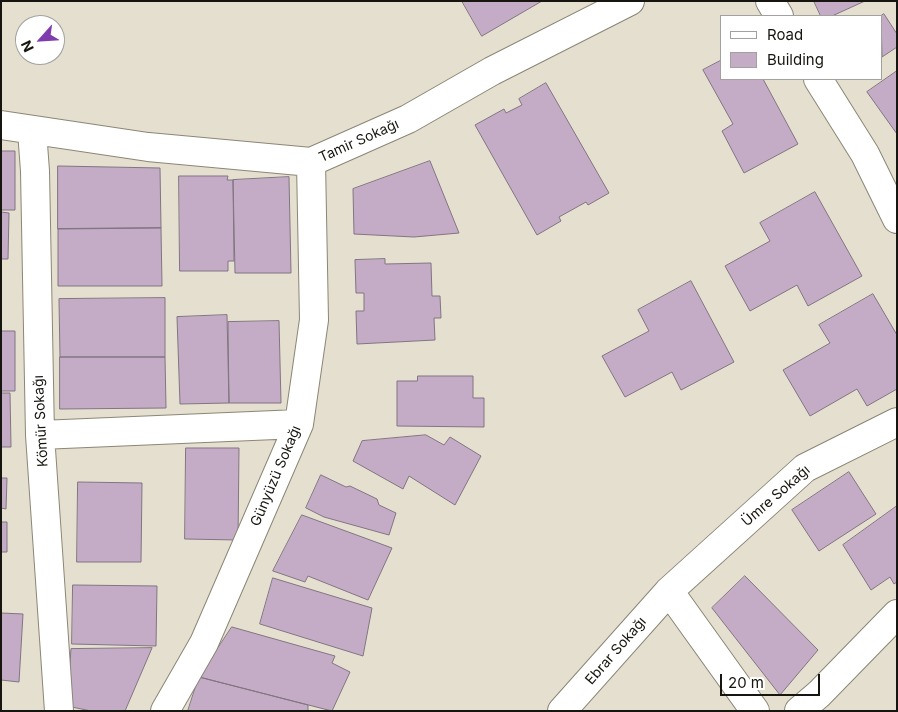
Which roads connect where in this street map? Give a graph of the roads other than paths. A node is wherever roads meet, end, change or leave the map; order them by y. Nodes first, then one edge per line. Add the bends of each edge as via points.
1 (630, 1) edge
2 (770, 1) edge
3 (778, 15) edge
4 (819, 80) edge
5 (1, 125) edge
6 (32, 131) junction
7 (865, 154) junction
8 (311, 162) junction
9 (897, 185) edge
10 (897, 219) edge
11 (897, 422) edge
12 (299, 424) junction
13 (40, 435) junction
14 (669, 591) junction
15 (897, 614) edge
16 (59, 711) edge
17 (165, 711) edge
18 (562, 711) edge
19 (755, 711) edge
20 (799, 711) edge

1 - 8 street, Tamir Sokağı via 492,71 408,119
2 - 3 street
4 - 7 street
5 - 6 street, Tamir Sokağı
6 - 8 street, Tamir Sokağı via 148,147
6 - 13 street, Kömür Sokağı
7 - 9 street
7 - 10 street
8 - 12 street, Günyüzü Sokağı via 314,320
11 - 14 street, Ümre Sokağı via 805,468
12 - 13 street
12 - 17 street, Günyüzü Sokağı via 204,643
13 - 16 street, Kömür Sokağı
14 - 18 street, Ebrar Sokağı
14 - 19 street
15 - 20 street via 820,694

